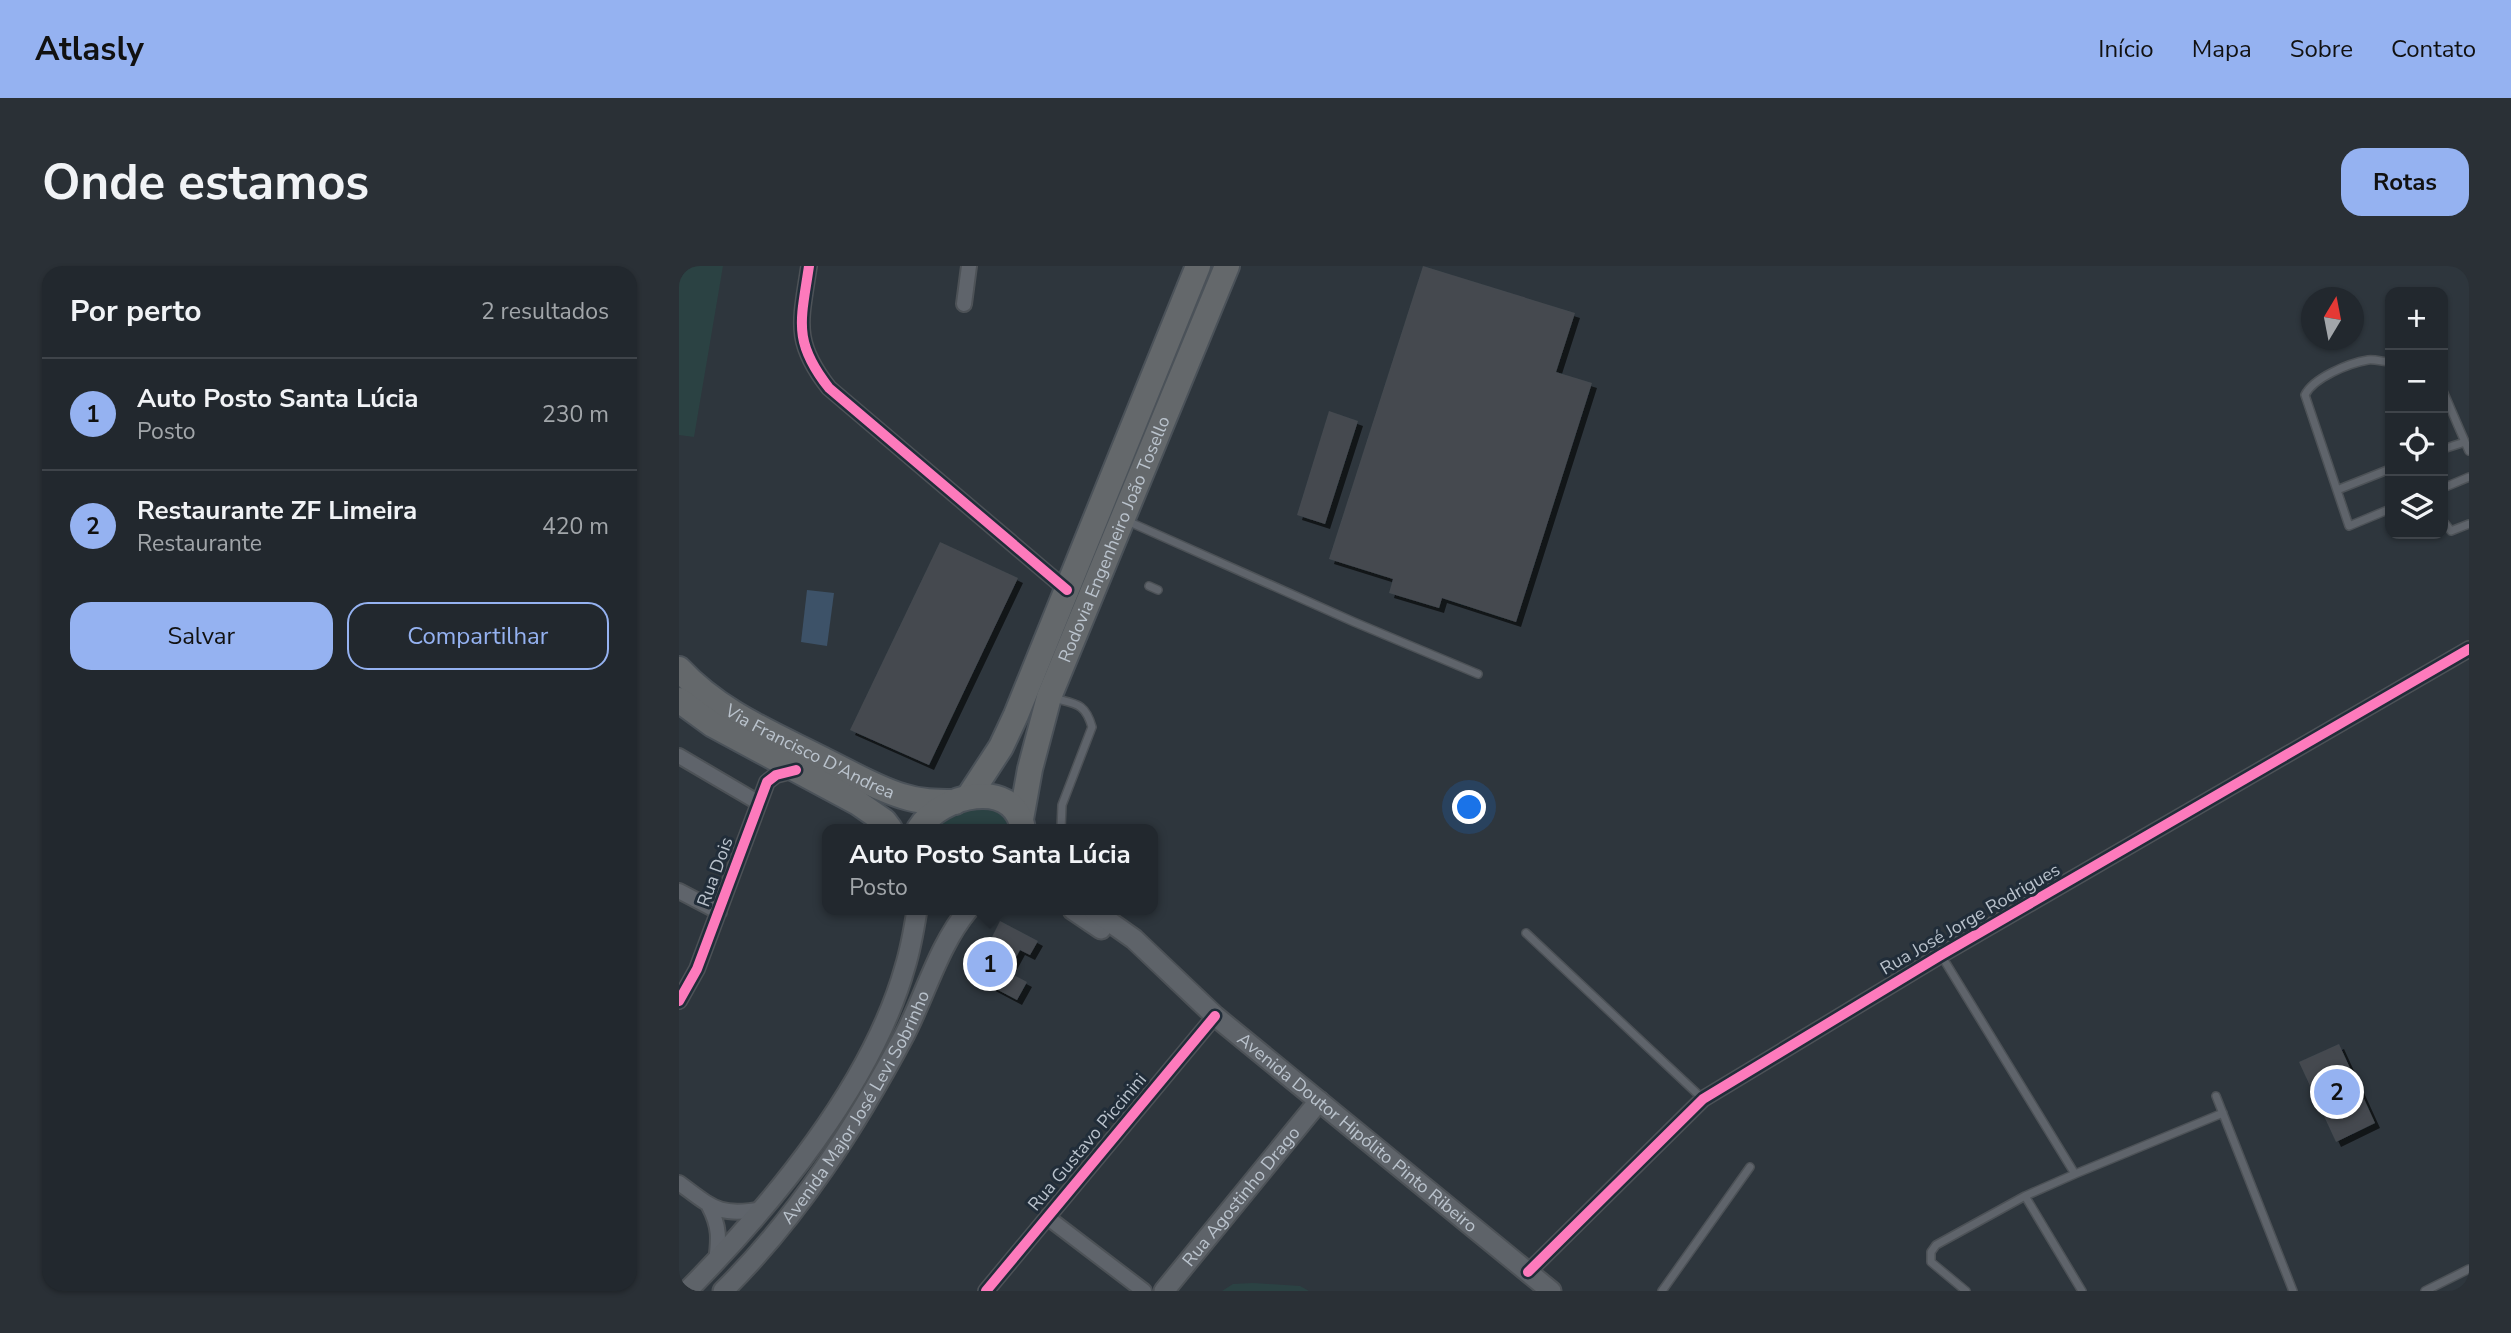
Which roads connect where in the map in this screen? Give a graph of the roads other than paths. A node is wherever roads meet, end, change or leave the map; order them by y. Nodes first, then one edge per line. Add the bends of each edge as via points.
1 (809, 266) edge
2 (969, 266) edge
3 (1198, 266) edge
4 (1227, 266) edge
5 (964, 304) dead end
6 (2385, 362) edge
7 (2448, 403) edge
8 (2453, 415) junction
9 (2448, 418) edge
10 (2465, 442) junction
11 (2448, 447) edge
12 (2469, 452) edge
13 (2385, 471) edge
14 (2469, 477) edge
15 (2448, 486) edge
16 (2337, 490) junction
17 (2385, 511) edge
18 (1121, 519) junction
19 (2469, 524) edge
20 (2448, 527) edge
21 (1149, 586) dead end
22 (1067, 590) junction
23 (1158, 590) dead end
24 (2469, 649) edge
25 (679, 669) edge
26 (1478, 674) dead end
27 (1049, 697) junction
28 (679, 700) edge
29 (679, 755) edge
30 (796, 770) junction
31 (962, 799) junction
32 (759, 803) junction
33 (886, 824) edge
34 (924, 824) edge
35 (1022, 824) edge
36 (1061, 824) edge
37 (679, 891) edge
38 (719, 912) junction
39 (916, 915) edge
40 (965, 915) edge
41 (1080, 915) edge
42 (1100, 915) edge
43 (1526, 933) dead end
44 (1941, 956) junction
45 (1166, 972) junction
46 (679, 1001) edge
47 (1215, 1016) junction
48 (2216, 1096) dead end
49 (1703, 1099) junction
50 (1319, 1101) junction
51 (2223, 1113) junction
52 (1750, 1167) dead end
53 (2075, 1174) junction
54 (679, 1183) edge
55 (2025, 1196) junction
56 (709, 1206) junction
57 (764, 1209) junction
58 (1047, 1217) junction
59 (716, 1262) junction
60 (2469, 1269) edge
61 (1528, 1272) junction
62 (687, 1291) edge
63 (723, 1291) edge
64 (986, 1291) edge
65 (1144, 1291) edge
66 (1164, 1291) edge
67 (1551, 1291) edge
68 (1662, 1291) edge
69 (1966, 1291) edge
70 (2082, 1291) edge
71 (2293, 1291) edge
72 (2425, 1291) edge

1 - 22 street via 801,318 803,344 813,368 829,388
2 - 5 street
3 - 22 highway, Rodovia Engenheiro João Tosello
4 - 18 highway, Rodovia Engenheiro João Tosello
6 - 16 lane via 2369,360 2331,373 2309,386 2305,395
7 - 8 lane
8 - 9 lane
8 - 10 lane
10 - 11 lane
10 - 12 lane
13 - 16 lane
14 - 15 lane
16 - 17 lane via 2349,526
18 - 26 lane
18 - 27 highway, Rodovia Engenheiro João Tosello
19 - 20 lane via 2451,531
21 - 23 lane
22 - 31 highway, Rodovia Engenheiro João Tosello via 1001,747
24 - 44 street, Rua José Jorge Rodrigues
25 - 31 highway, Via Francisco D'Andrea via 728,712 900,796 927,802
27 - 35 highway, Rodovia Engenheiro João Tosello via 1032,758
27 - 36 lane via 1080,705 1092,727 1062,805
28 - 30 highway, Via Francisco D'Andrea via 713,725
29 - 32 street
30 - 32 street, Rua Dois via 767,782
30 - 33 highway, Via Francisco D'Andrea via 858,803
31 - 34 highway
31 - 35 highway, Via Francisco D'Andrea via 988,795 1001,800
32 - 38 street, Rua Dois
37 - 38 street
38 - 46 street, Rua Dois
39 - 57 main road, Avenida Major José Levi Sobrinho via 905,968 856,1078
40 - 63 main road, Avenida Major José Levi Sobrinho via 946,944 913,1018 827,1164 770,1241
41 - 45 main road, Avenida Doutor Hipólito Pinto Ribeiro
42 - 45 main road, Avenida Doutor Hipólito Pinto Ribeiro via 1134,939
43 - 49 lane
44 - 49 street, Rua José Jorge Rodrigues
44 - 53 lane
45 - 47 main road, Avenida Doutor Hipólito Pinto Ribeiro
47 - 50 main road, Avenida Doutor Hipólito Pinto Ribeiro
47 - 58 street, Rua Gustavo Piccinini
48 - 51 lane
49 - 61 street, Rua José Jorge Rodrigues
50 - 61 main road, Avenida Doutor Hipólito Pinto Ribeiro
50 - 66 main road, Rua Agostinho Drago
51 - 53 lane
51 - 71 lane
52 - 68 lane
53 - 55 lane
54 - 56 street
55 - 69 lane via 1931,1252 1931,1262
55 - 70 lane
56 - 57 street via 727,1213
56 - 59 street via 717,1221
57 - 59 main road, Avenida Major José Levi Sobrinho
58 - 64 street, Rua Gustavo Piccinini
58 - 65 street
59 - 62 main road, Avenida Major José Levi Sobrinho
60 - 72 lane
61 - 67 main road, Avenida Doutor Hipólito Pinto Ribeiro

